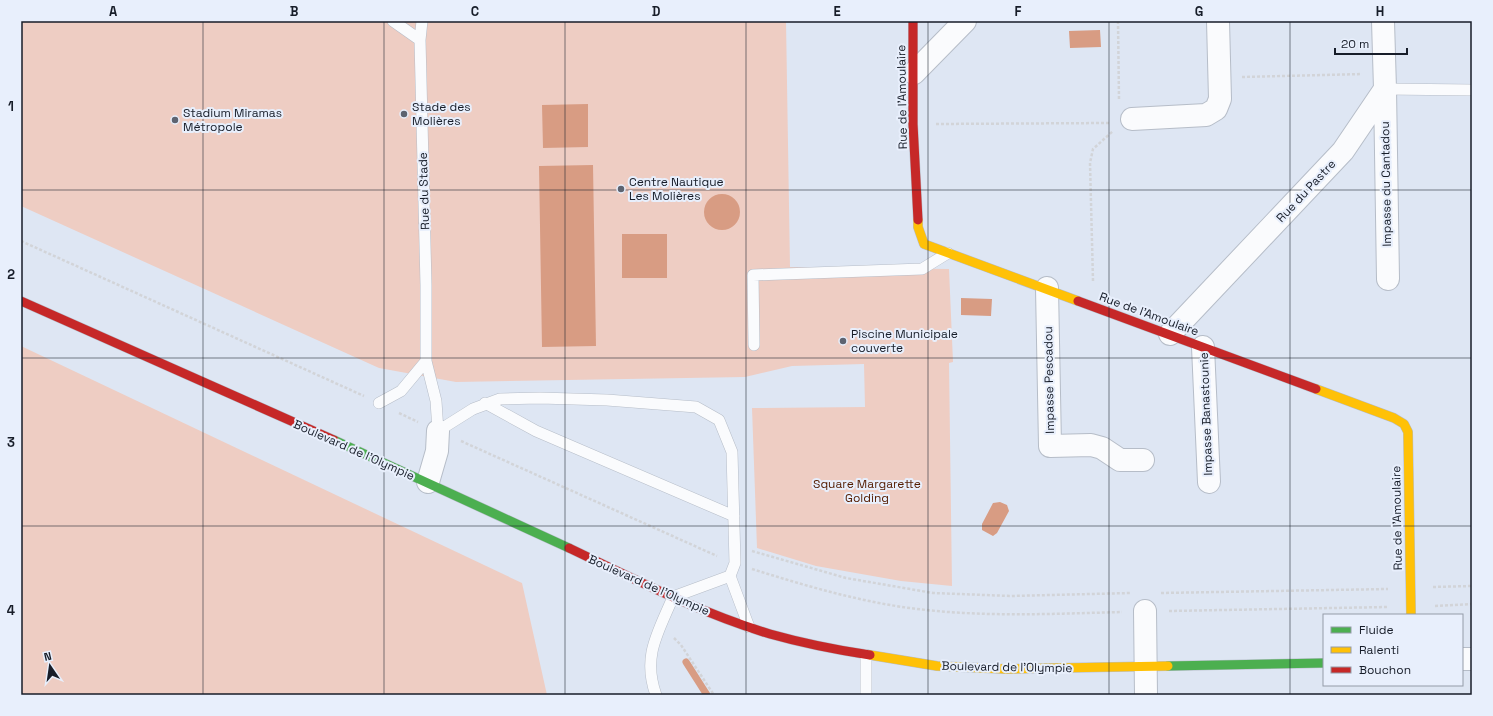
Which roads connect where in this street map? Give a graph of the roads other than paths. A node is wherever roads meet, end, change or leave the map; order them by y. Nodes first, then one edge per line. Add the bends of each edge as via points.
1 (393, 21) edge
2 (422, 21) edge
3 (912, 21) edge
4 (965, 21) edge
5 (1218, 21) edge
6 (1383, 21) edge
7 (420, 40) junction
8 (914, 73) junction
9 (1385, 81) junction
10 (1472, 90) edge
11 (1126, 121) road end
12 (948, 253) junction
13 (1388, 279) dead end
14 (1047, 288) junction
15 (21, 301) edge
16 (1170, 334) junction
17 (754, 345) dead end
18 (1203, 347) junction
19 (426, 361) junction
20 (485, 403) junction
21 (379, 404) road end
22 (438, 431) junction
23 (1143, 460) dead end
24 (428, 482) junction
25 (1209, 482) dead end
26 (734, 516) junction
27 (730, 576) junction
28 (673, 597) junction
29 (1140, 602) road end
30 (1411, 611) edge
31 (749, 627) junction
32 (866, 655) junction
33 (1323, 663) edge
34 (1146, 667) junction
35 (656, 695) edge
36 (866, 695) edge
37 (1146, 695) edge

1 - 7 lane
2 - 7 lane, Rue du Stade
3 - 8 street, Rue de l'Amoulaire
4 - 8 street
5 - 11 street via 1220,99 1216,109 1206,115
6 - 9 street
7 - 19 lane, Rue du Stade
8 - 12 street, Rue de l'Amoulaire via 913,124 918,227 924,244
9 - 10 lane
9 - 13 street, Impasse du Cantadou
9 - 16 street, Rue du Pastre via 1343,151
12 - 14 street, Rue de l'Amoulaire
12 - 17 lane via 922,269 753,275
14 - 16 street, Rue de l'Amoulaire
14 - 23 street, Impasse Pescadou via 1050,446 1091,445 1102,448 1120,460
15 - 24 street, Boulevard de l'Olympie
16 - 18 street, Rue de l'Amoulaire
18 - 25 street, Impasse Banastounie
18 - 30 street, Rue de l'Amoulaire via 1394,418 1404,424 1408,432
19 - 21 lane via 401,391
19 - 22 lane, Rue du Stade via 436,401
20 - 22 lane
20 - 26 lane via 536,431
20 - 26 lane via 500,399 540,398 696,407 719,420 732,452
22 - 24 street via 437,451
24 - 28 street, Boulevard de l'Olympie
26 - 27 lane via 735,563
27 - 28 lane
27 - 31 lane
28 - 31 street, Boulevard de l'Olympie
28 - 35 lane via 650,660 650,679
29 - 34 street
31 - 32 street, Boulevard de l'Olympie via 800,642
32 - 34 street, Boulevard de l'Olympie via 937,666 1006,669
32 - 36 lane
33 - 34 street, Boulevard de l'Olympie
34 - 37 street

